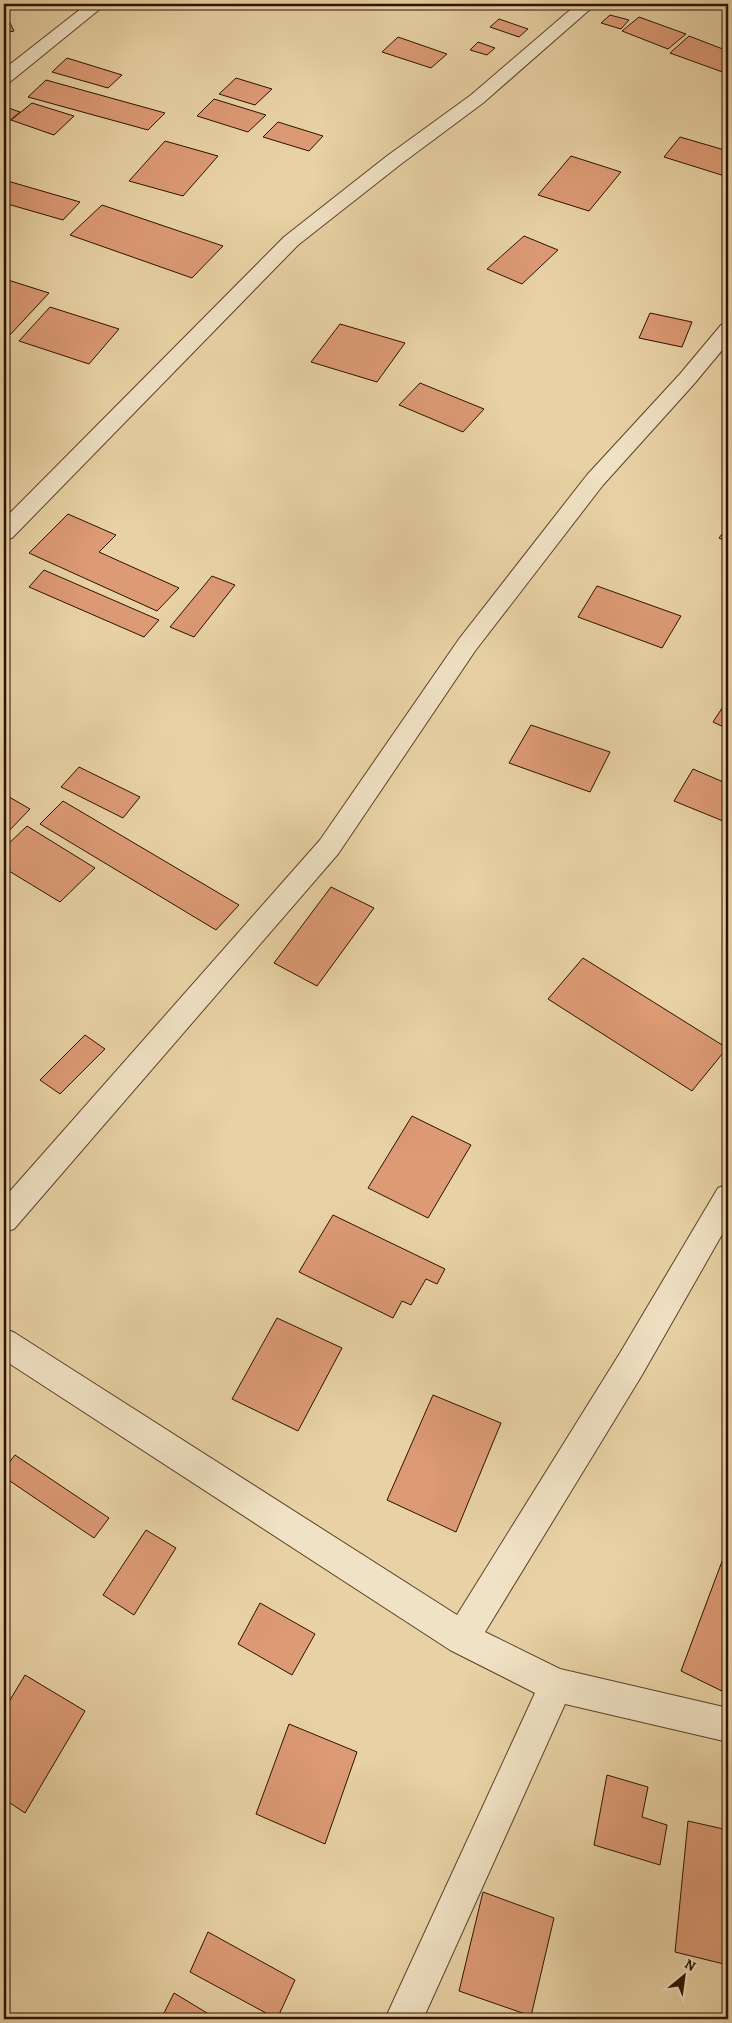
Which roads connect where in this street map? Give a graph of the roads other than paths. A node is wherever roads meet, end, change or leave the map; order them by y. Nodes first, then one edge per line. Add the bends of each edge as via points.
1 (97, 4) edge
2 (588, 4) edge
3 (4, 78) edge
4 (728, 330) edge
5 (4, 532) edge
6 (728, 1197) edge
7 (4, 1219) edge
8 (4, 1343) edge
9 (462, 1638) junction
10 (556, 1685) junction
11 (728, 1725) edge
12 (404, 2019) edge

1 - 3 street
2 - 5 street via 477,99 291,241
4 - 7 street via 688,379 595,480 467,644 329,847
6 - 9 street via 631,1364
8 - 9 street
9 - 10 street
10 - 11 street
10 - 12 street

